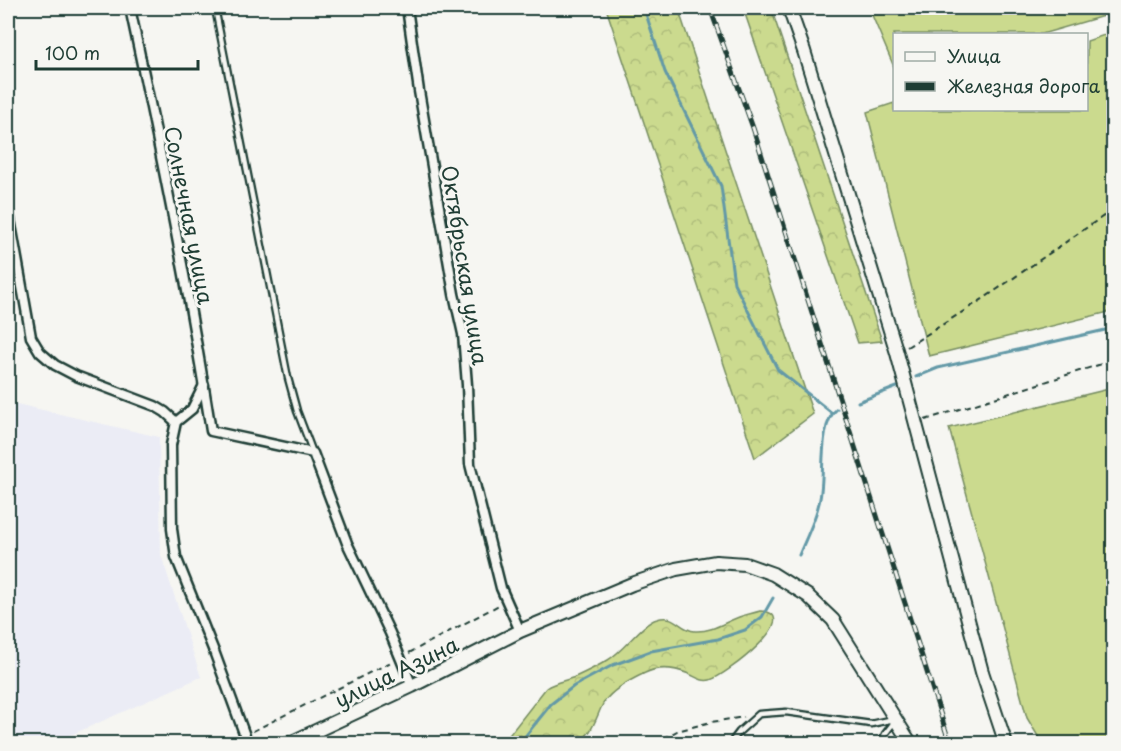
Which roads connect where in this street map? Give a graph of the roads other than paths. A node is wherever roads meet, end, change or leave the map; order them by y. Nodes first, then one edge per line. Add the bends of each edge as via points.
1 (130, 8) edge
2 (215, 8) edge
3 (407, 8) edge
4 (789, 8) edge
5 (8, 208) edge
6 (204, 384) junction
7 (176, 422) junction
8 (313, 453) junction
9 (520, 631) junction
10 (412, 686) junction
11 (896, 719) junction
12 (247, 740) edge
13 (288, 744) edge
14 (730, 744) edge
15 (881, 744) edge
16 (912, 744) edge
17 (1006, 744) edge

1 - 6 street, Солнечная улица
2 - 8 lane via 288,378
3 - 9 street, Октябрьская улица via 463,334 470,464 501,588
4 - 17 street via 897,354 982,672
5 - 7 street via 31,337 40,351 54,365 155,406
6 - 7 street via 192,409
6 - 8 street, Солнечная улица via 211,431
7 - 12 street via 171,445 176,556
8 - 10 street via 347,543
9 - 10 street, улица Азина
9 - 11 street, улица Азина via 676,569 716,562 745,564 791,585 833,620
10 - 13 street, улица Азина
11 - 14 lane via 871,724 786,712 759,714
11 - 15 lane
11 - 16 street, улица Азина

